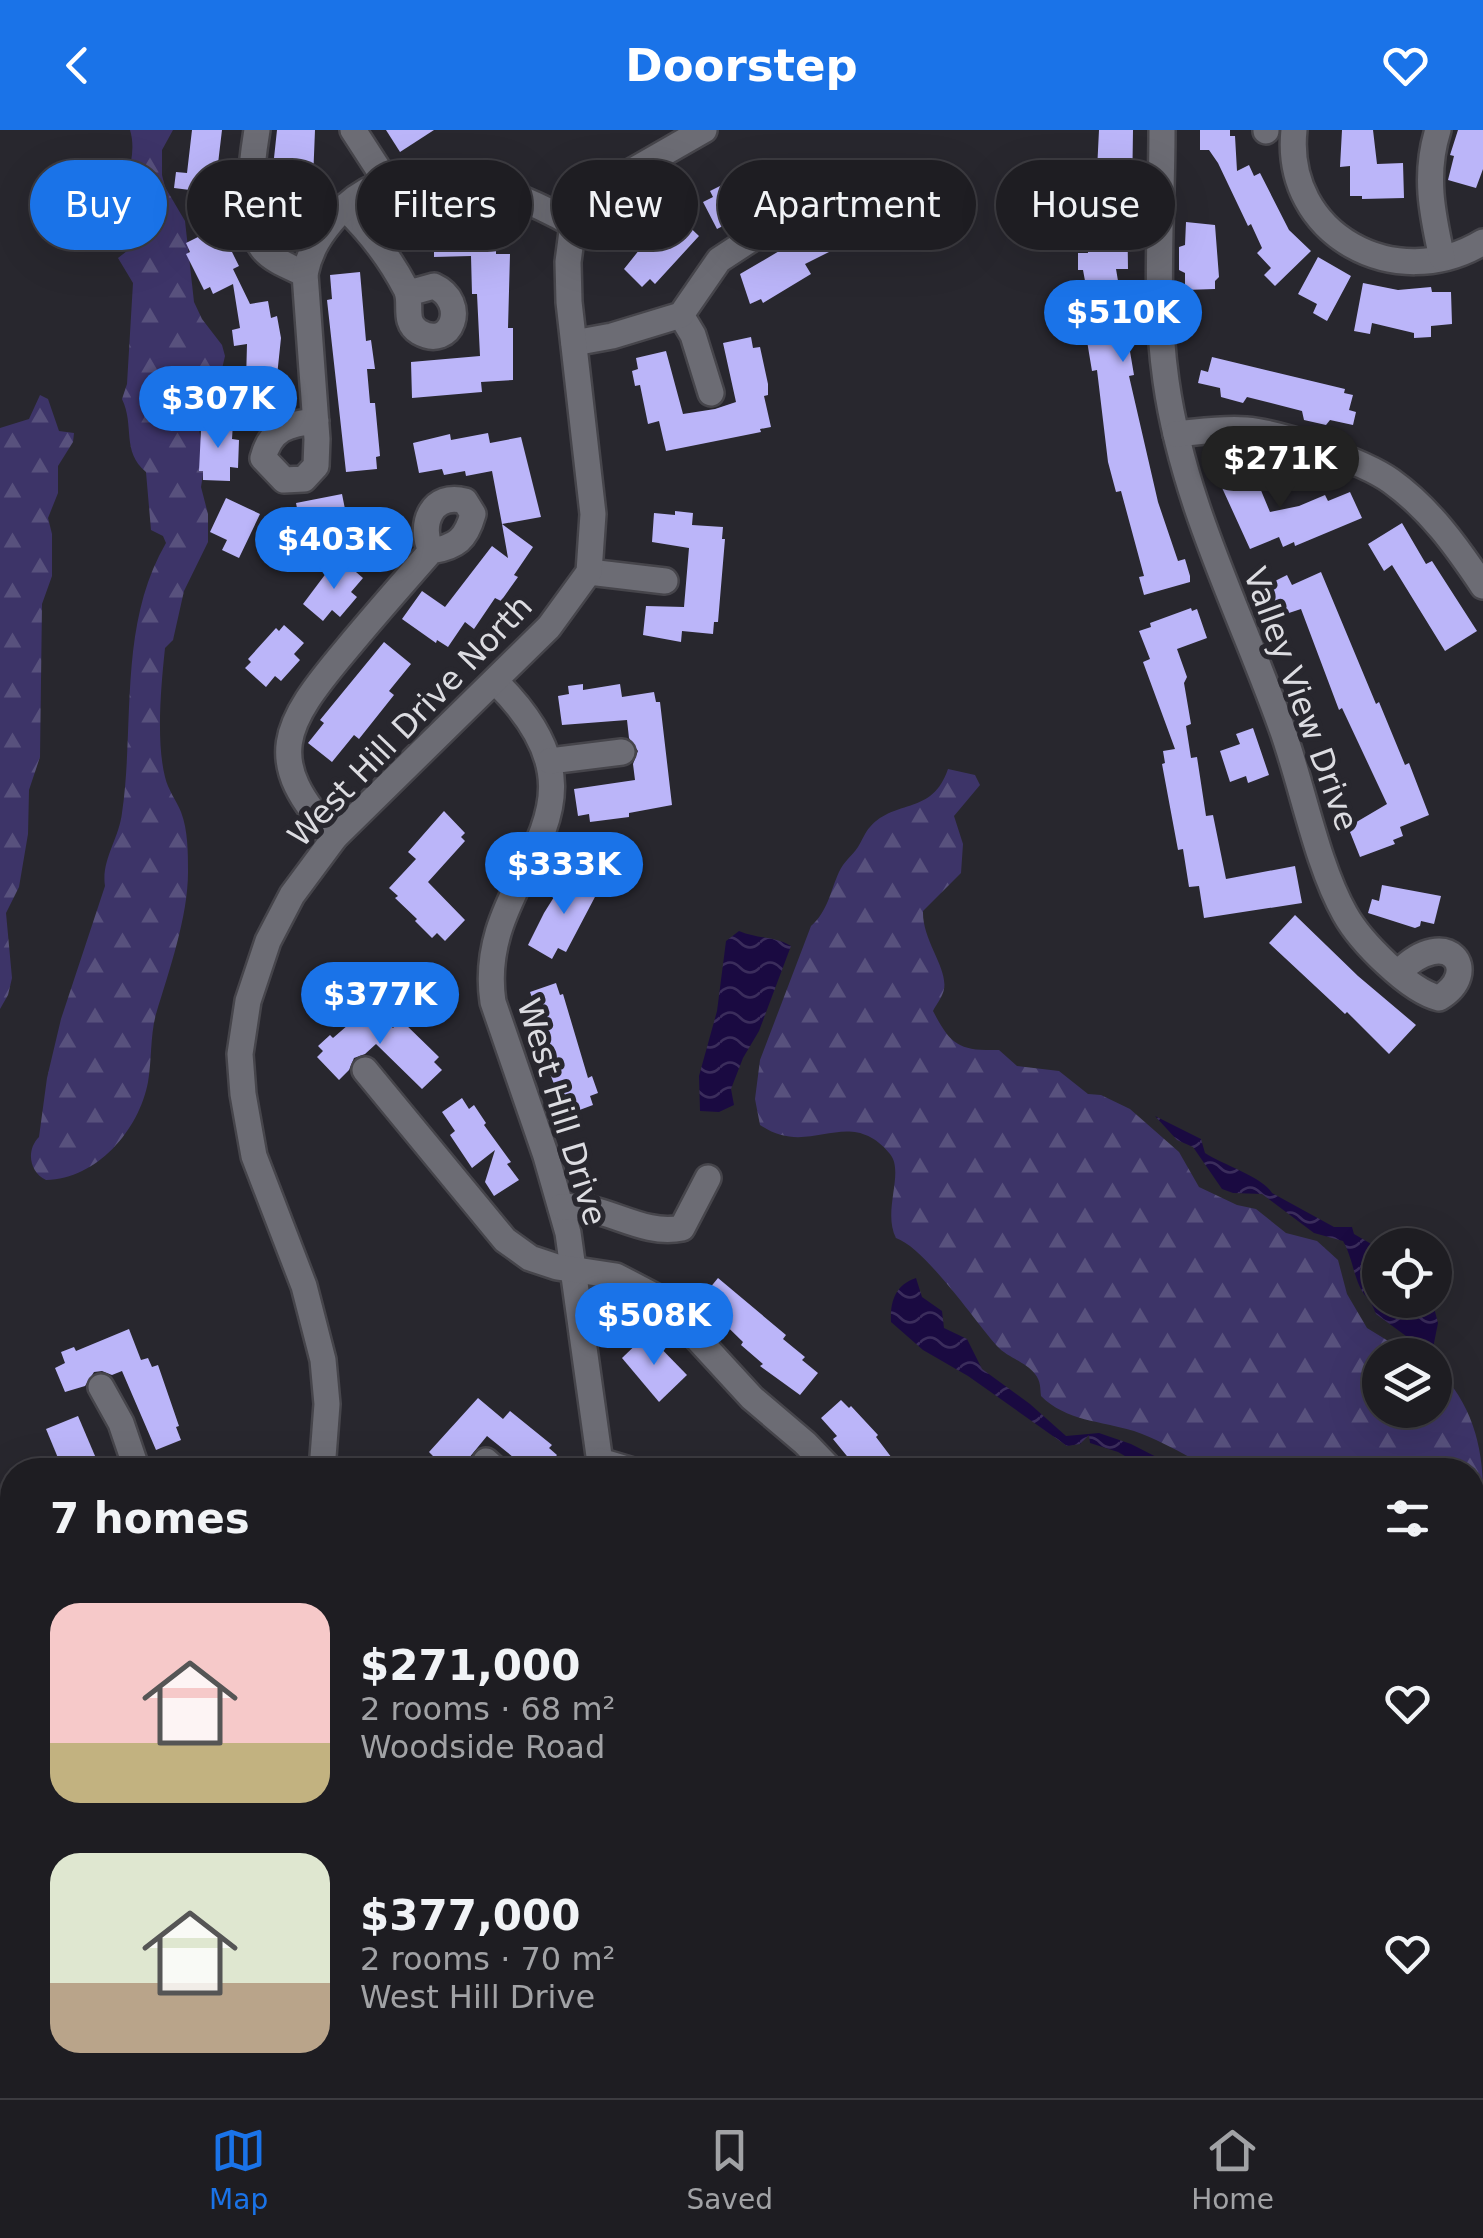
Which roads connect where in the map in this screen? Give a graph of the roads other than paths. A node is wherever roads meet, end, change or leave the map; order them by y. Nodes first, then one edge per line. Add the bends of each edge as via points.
1 (257, 130) edge
2 (352, 130) edge
3 (704, 130) edge
4 (1162, 130) edge
5 (1294, 130) edge
6 (1438, 130) edge
7 (372, 160) edge
8 (652, 160) edge
9 (357, 199) edge
10 (344, 207) junction
11 (1483, 242) edge
12 (570, 250) edge
13 (734, 250) edge
14 (1442, 258) junction
15 (304, 274) junction
16 (409, 294) dead end
17 (681, 315) junction
18 (574, 343) junction
19 (711, 393) dead end
20 (316, 422) dead end
21 (1176, 434) junction
22 (431, 550) dead end
23 (588, 572) junction
24 (666, 581) dead end
25 (1483, 586) edge
26 (496, 682) junction
27 (622, 752) dead end
28 (550, 761) junction
29 (335, 837) junction
30 (1399, 972) dead end
31 (365, 1070) dead end
32 (708, 1178) dead end
33 (560, 1208) junction
34 (574, 1269) junction
35 (101, 1387) dead end
36 (133, 1458) edge
37 (323, 1458) edge
38 (599, 1458) edge
39 (819, 1458) edge

1 - 15 street via 250,217 255,236 265,252
2 - 7 street
3 - 8 street
4 - 21 street, Valley View Drive via 1158,315
5 - 14 street via 1298,184 1324,226 1348,246 1380,258
6 - 14 street via 1430,205
9 - 10 street
10 - 15 street via 308,255
10 - 16 street via 372,234
11 - 14 street
12 - 18 street
13 - 17 street via 719,260
15 - 20 street
17 - 18 street
17 - 19 street
18 - 23 street via 593,514
21 - 25 street via 1249,430 1389,479 1424,508
21 - 30 street, Valley View Drive via 1189,490 1282,729 1344,913 1372,953
22 - 29 street via 309,693 290,730 294,782 304,804
23 - 24 street
23 - 26 street, West Hill Drive North via 549,627
26 - 28 street, West Hill Drive via 539,734
26 - 29 street, West Hill Drive North
27 - 28 street
28 - 33 street, West Hill Drive via 544,834 496,932 489,977
29 - 37 street, West Hill Drive North via 292,894 268,941 240,1054 254,1156 304,1286 323,1360
31 - 34 street via 505,1240 530,1258
32 - 33 street via 682,1228 663,1232 579,1205
33 - 34 street, West Hill Drive
34 - 38 street, West Hill Drive
34 - 39 street via 616,1276 662,1300 752,1398
35 - 36 street

